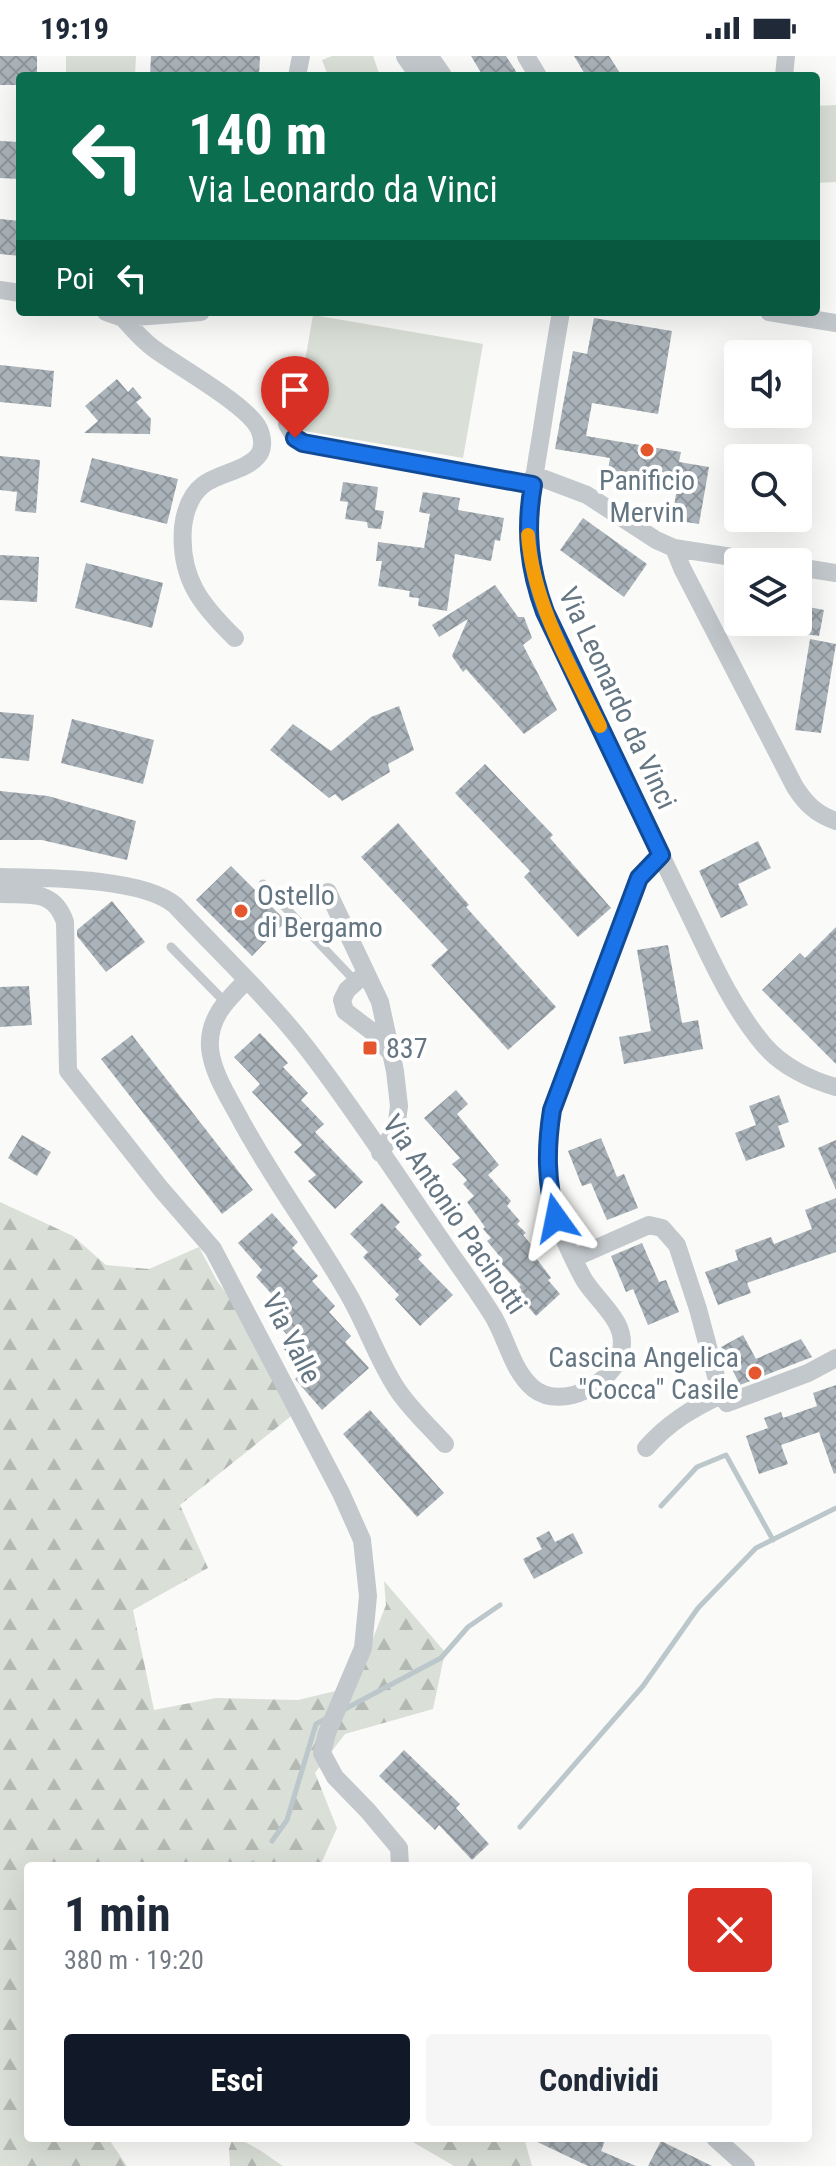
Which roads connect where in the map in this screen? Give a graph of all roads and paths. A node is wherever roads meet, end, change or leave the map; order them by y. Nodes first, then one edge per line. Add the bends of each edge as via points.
1 (115, 316) edge
2 (560, 316) edge
3 (793, 316) edge
4 (836, 323) edge
5 (287, 424) dead end
6 (534, 480) junction
7 (674, 548) junction
8 (724, 556) edge
9 (812, 569) edge
10 (836, 573) edge
11 (235, 638) dead end
12 (836, 821) edge
13 (661, 855) junction
14 (0, 877) edge
15 (263, 884) dead end
16 (328, 892) dead end
17 (0, 894) edge
18 (171, 947) dead end
19 (361, 977) junction
20 (246, 981) junction
21 (225, 1002) junction
22 (391, 1053) junction
23 (836, 1087) edge
24 (380, 1153) junction
25 (574, 1258) junction
26 (836, 1358) edge
27 (721, 1395) junction
28 (445, 1444) dead end
29 (646, 1448) dead end
30 (400, 1862) edge
31 (719, 2142) edge
32 (746, 2166) edge

1 - 11 street via 241,409 261,431 260,454 201,486 191,497 184,524 187,575 209,613
2 - 6 street, Via Leonardo da Vinci
3 - 4 street
5 - 6 street via 303,443
6 - 7 street via 587,495
6 - 13 street, Via Leonardo da Vinci via 528,531 536,587
7 - 8 street
7 - 12 street via 795,787 807,805
9 - 10 street
13 - 23 street, Via Leonardo da Vinci via 737,1010 766,1048 786,1064
13 - 25 street, Via Antonio Pacinotti via 639,878 552,1110 547,1141 550,1195
14 - 20 street, Via Antonio Pacinotti via 66,878 155,893 175,905
15 - 19 lane
16 - 19 street
17 - 30 street, Via Valle via 50,899 61,911 68,1071 213,1249 362,1540 368,1596 363,1648 322,1753 335,1777 399,1848
18 - 21 lane
19 - 22 street via 380,1002
19 - 22 street via 342,1000 345,1011
20 - 21 street
20 - 24 street, Via Antonio Pacinotti via 306,1047
21 - 28 street via 210,1045 222,1085 257,1152 346,1289 383,1367
22 - 24 street via 399,1106 396,1129
24 - 25 street, Via Antonio Pacinotti via 493,1317 524,1379 537,1391 557,1397 603,1379 622,1349 619,1328
25 - 27 street via 649,1225 670,1235 698,1309
26 - 27 street via 734,1402 727,1403
27 - 29 street via 684,1413
31 - 32 street

